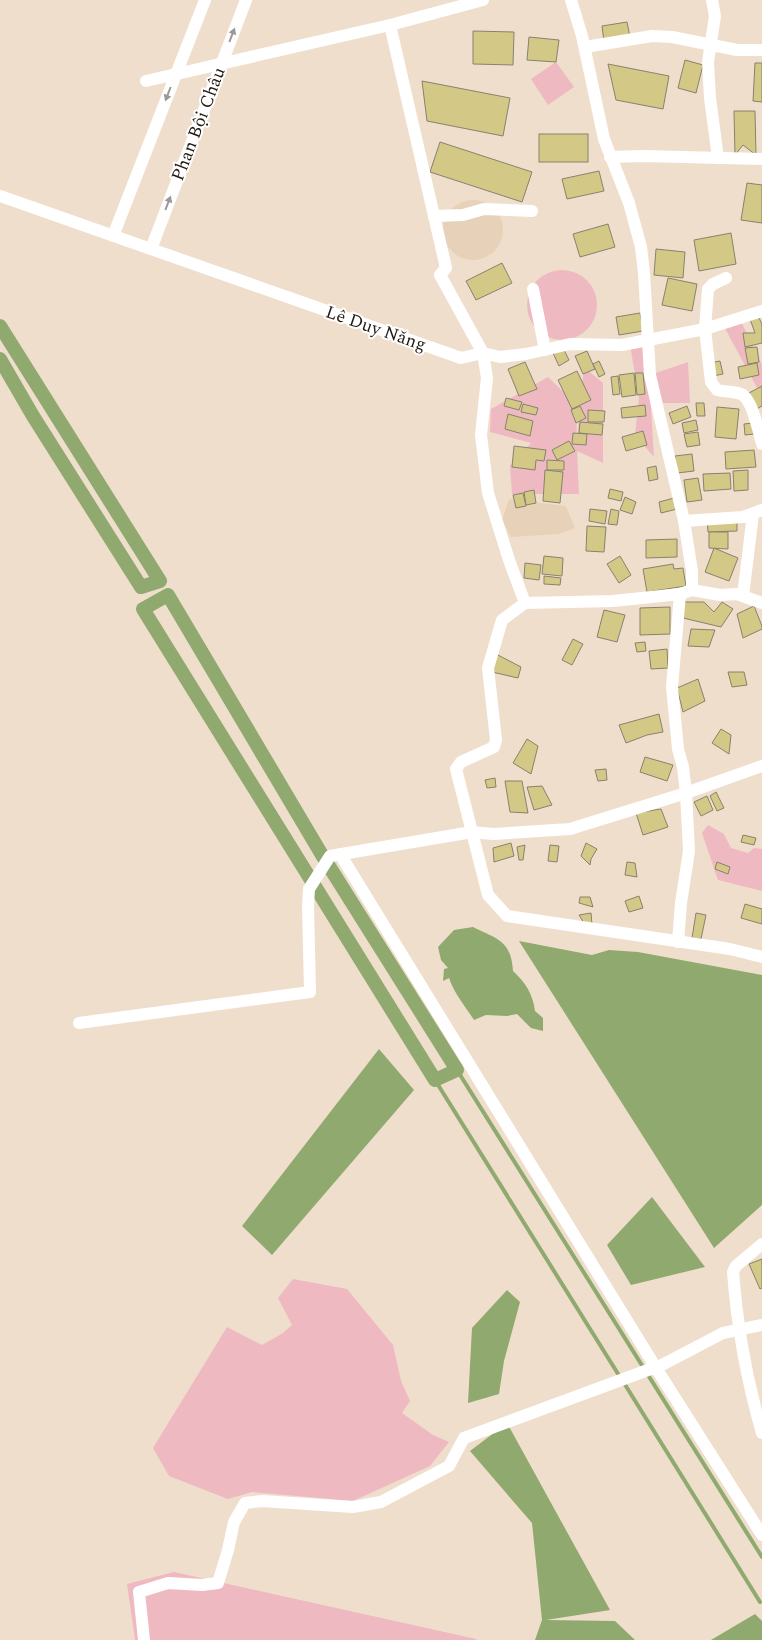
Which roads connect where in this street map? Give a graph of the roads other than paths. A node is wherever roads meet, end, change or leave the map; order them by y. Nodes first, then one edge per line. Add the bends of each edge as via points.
1 (205, 0) edge
2 (246, 0) edge
3 (483, 0) edge
4 (571, 0) edge
5 (712, 0) edge
6 (390, 25) junction
7 (712, 45) junction
8 (585, 47) junction
9 (762, 50) edge
10 (220, 65) junction
11 (176, 74) junction
12 (146, 81) dead end
13 (610, 156) junction
14 (718, 158) junction
15 (762, 160) edge
16 (0, 196) edge
17 (532, 211) dead end
18 (434, 216) junction
19 (113, 236) junction
20 (151, 249) junction
21 (726, 278) dead end
22 (533, 290) dead end
23 (762, 311) edge
24 (705, 329) junction
25 (648, 340) junction
26 (545, 350) junction
27 (483, 353) junction
28 (762, 444) edge
29 (757, 512) edge
30 (684, 521) junction
31 (686, 592) junction
32 (743, 596) junction
33 (525, 603) junction
34 (762, 603) edge
35 (762, 766) edge
36 (686, 793) junction
37 (472, 832) junction
38 (335, 855) junction
39 (678, 942) junction
40 (762, 957) edge
41 (79, 1023) dead end
42 (762, 1244) edge
43 (762, 1325) edge
44 (740, 1330) junction
45 (652, 1369) junction
46 (762, 1433) edge
47 (762, 1535) edge
48 (144, 1640) edge

1 - 11 street
10 -> 2 street, Phan Bội Châu
3 - 6 street
4 - 8 street
5 - 7 street via 715,16
6 - 10 street
6 - 18 street
7 - 8 street via 652,36
7 - 9 street
7 - 14 street via 708,62
8 - 13 street
10 - 11 street
20 -> 10 street, Phan Bội Châu
11 - 12 street
11 -> 19 street
13 - 14 street
13 - 25 street via 629,203 641,247
14 - 15 street
16 - 19 street, Lê Duy Năng
17 - 18 street via 484,208 463,215
18 - 27 street via 446,268 440,275
19 - 20 street, Lê Duy Năng
20 - 27 street, Lê Duy Năng via 461,358
21 - 24 street via 708,289
22 - 26 street
23 - 24 street, Lê Duy Năng
24 - 25 street, Lê Duy Năng
24 - 28 street via 711,382 717,390 745,396
25 - 26 street, Lê Duy Năng via 622,344 570,344
25 - 30 street via 650,375
26 - 27 street, Lê Duy Năng via 500,357
27 - 33 street via 487,378 480,435 488,493
29 - 30 street via 735,518
29 - 32 street
30 - 31 street via 692,570
31 - 32 street
31 - 33 street via 613,601
31 - 36 street via 672,687
32 - 34 street
33 - 37 street via 502,620 488,668 496,740 494,747 461,762 456,769
35 - 36 street
36 - 37 street via 570,830
36 - 39 street via 689,851
37 - 38 street
37 - 39 street via 488,895 508,916
38 - 41 street via 311,886 308,905 310,992
38 - 45 street
39 - 40 street
42 - 44 street via 733,1272
43 - 44 street
44 - 45 street via 723,1333
44 - 46 street
45 - 47 street
45 - 48 street via 464,1438 449,1466 381,1502 353,1507 245,1503 234,1522 218,1583 202,1586 168,1583 139,1592

